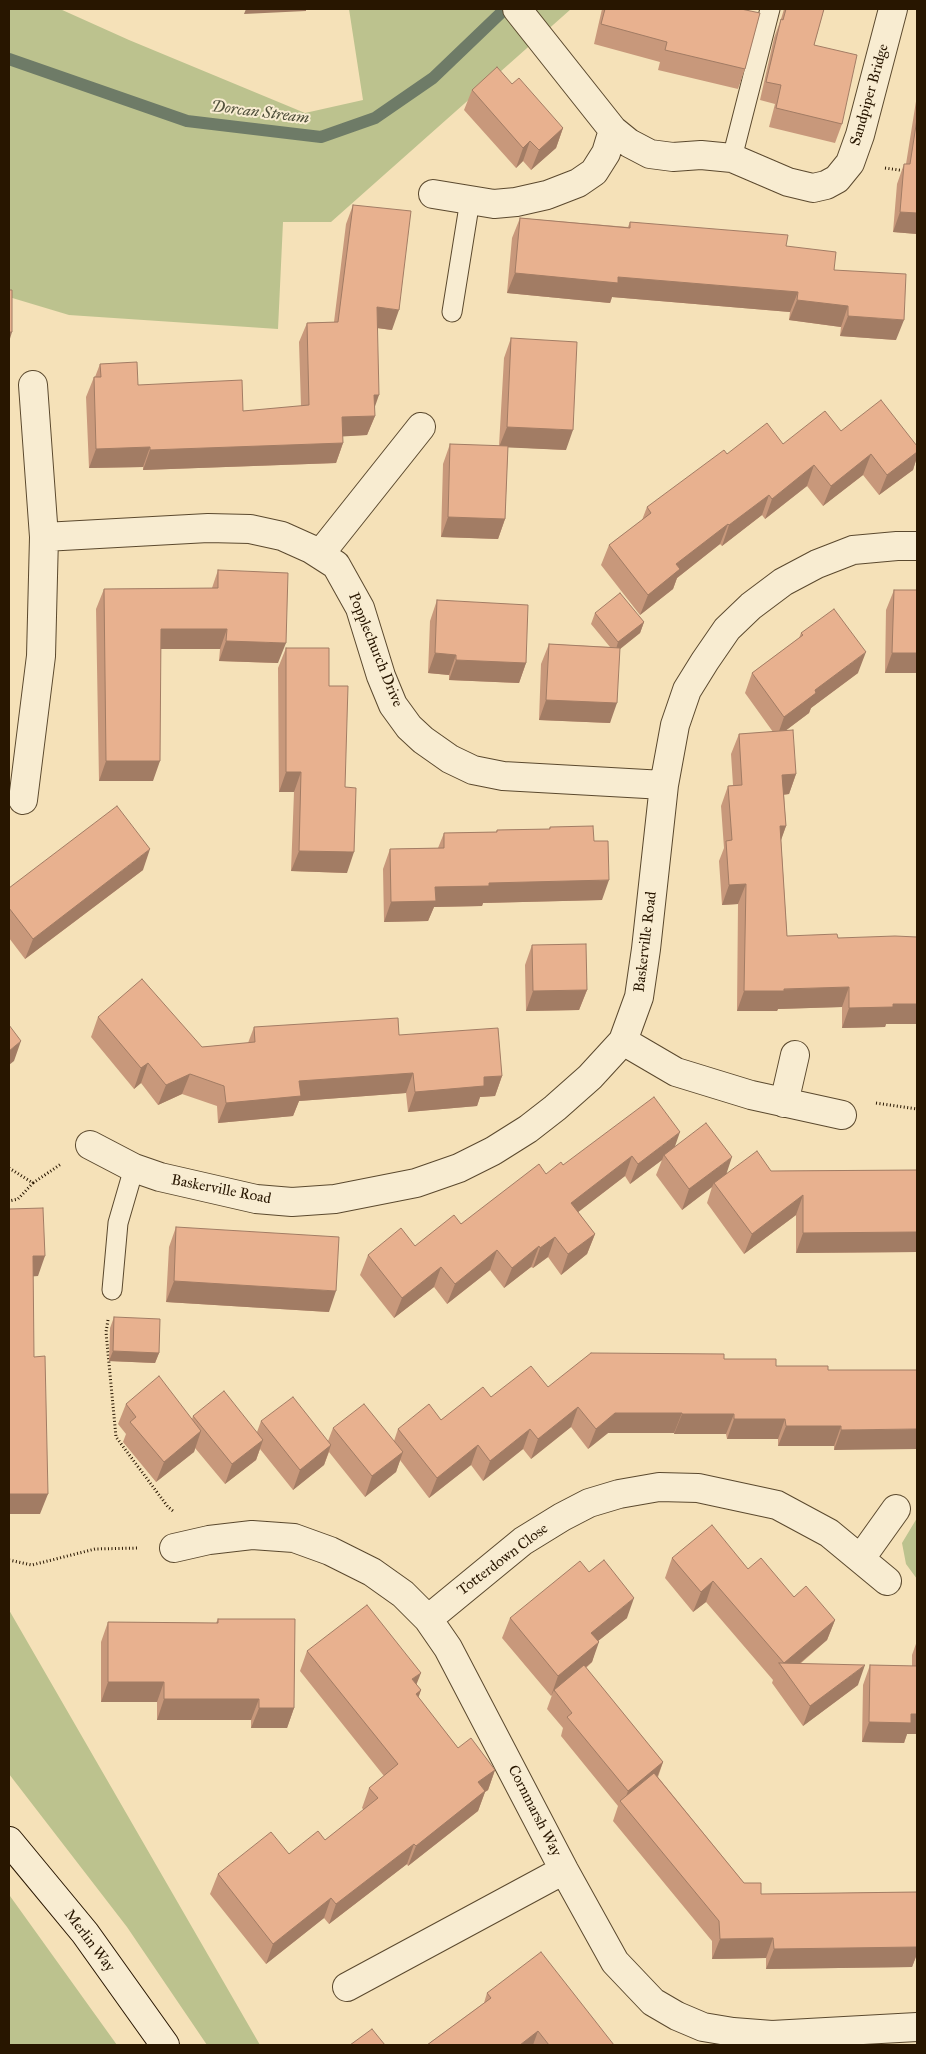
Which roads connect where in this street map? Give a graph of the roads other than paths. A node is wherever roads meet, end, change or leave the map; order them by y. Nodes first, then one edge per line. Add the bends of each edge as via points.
1 (770, 9) edge
2 (893, 9) edge
3 (524, 16) edge
4 (613, 130) junction
5 (732, 158) junction
6 (433, 194) dead end
7 (470, 200) junction
8 (452, 312) dead end
9 (33, 385) dead end
10 (421, 427) dead end
11 (44, 537) junction
12 (917, 546) edge
13 (320, 554) junction
14 (664, 785) junction
15 (22, 800) dead end
16 (623, 1040) junction
17 (795, 1055) dead end
18 (784, 1103) junction
19 (842, 1115) dead end
20 (90, 1145) dead end
21 (134, 1168) junction
22 (112, 1290) road end
23 (896, 1510) dead end
24 (174, 1548) road end
25 (860, 1558) junction
26 (887, 1581) dead end
27 (428, 1619) junction
28 (9, 1841) edge
29 (564, 1870) junction
30 (347, 1987) dead end
31 (917, 2027) edge
32 (827, 2039) edge
33 (165, 2045) edge

1 - 5 lane
2 - 5 street, Sandpiper Bridge via 860,135 850,163 837,179 813,188 788,182
3 - 4 street, Sandpiper Bridge
4 - 5 street, Sandpiper Bridge via 650,154
4 - 7 street via 606,153 594,172 578,183 516,202 494,204
6 - 7 street
7 - 8 lane
9 - 11 street
10 - 13 street
11 - 13 street, Popplechurch Drive via 208,528 250,529 282,536
11 - 15 street via 41,656
12 - 14 street, Baskerville Road via 853,550 783,582 751,606 728,629 687,690 675,725
13 - 14 street, Popplechurch Drive via 336,565 360,608 393,705 409,727 450,759 473,770 503,776
14 - 16 street, Baskerville Road via 639,997
16 - 18 street via 676,1072
16 - 21 street, Baskerville Road via 590,1077 528,1129 459,1168 416,1183 335,1199 292,1202 211,1190
17 - 18 street
18 - 19 street
20 - 21 street, Baskerville Road
21 - 22 lane via 118,1223
23 - 25 street
24 - 27 street, Cornmarsh Way via 252,1535 294,1538 372,1572 403,1594
25 - 26 street, Totterdown Close
25 - 27 street, Totterdown Close via 829,1533 777,1505 698,1488 659,1487 589,1503 562,1518 523,1541
27 - 29 street, Cornmarsh Way via 466,1680
28 - 33 street, Merlin Way via 85,1933
29 - 30 street
29 - 32 street, Cornmarsh Way via 615,1962 652,2002 703,2027
31 - 32 street, Cornmarsh Way

